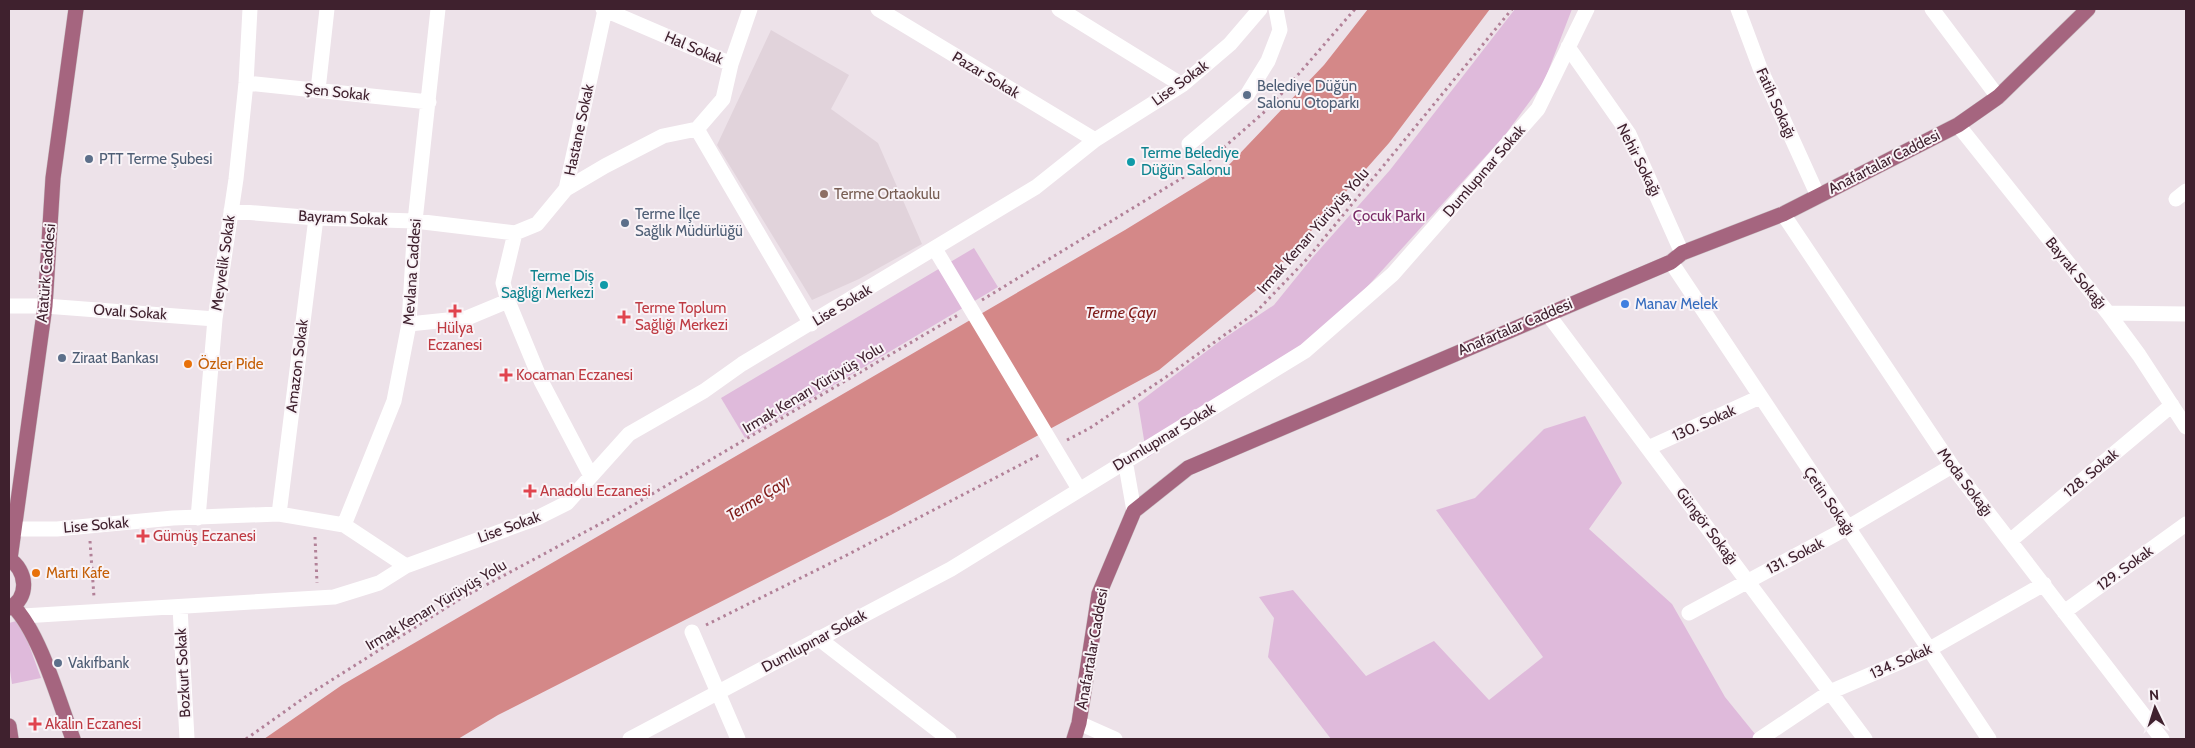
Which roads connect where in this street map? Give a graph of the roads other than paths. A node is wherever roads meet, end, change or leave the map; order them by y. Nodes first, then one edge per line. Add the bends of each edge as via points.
1 (76, 9) edge
2 (250, 9) edge
3 (327, 9) edge
4 (438, 9) edge
5 (604, 9) edge
6 (750, 9) edge
7 (878, 9) edge
8 (1059, 9) edge
9 (1260, 9) edge
10 (1276, 9) edge
11 (1587, 9) edge
12 (1738, 9) edge
13 (1932, 9) edge
14 (2088, 9) edge
15 (1568, 47) junction
16 (731, 64) junction
17 (246, 83) junction
18 (1182, 85) junction
19 (318, 90) junction
20 (1998, 97) junction
21 (429, 102) junction
22 (1958, 125) junction
23 (697, 129) junction
24 (1095, 140) junction
25 (1189, 144) dead end
26 (566, 189) junction
27 (1818, 196) junction
28 (231, 211) junction
29 (1783, 214) junction
30 (316, 218) junction
31 (415, 221) junction
32 (515, 233) junction
33 (935, 249) junction
34 (1676, 257) junction
35 (508, 301) junction
36 (9, 306) edge
37 (45, 306) junction
38 (1547, 313) junction
39 (2108, 313) junction
40 (2186, 314) edge
41 (215, 319) junction
42 (409, 324) junction
43 (811, 324) junction
44 (1760, 397) junction
45 (2172, 405) junction
46 (2186, 427) edge
47 (1648, 448) junction
48 (1125, 460) junction
49 (1952, 466) junction
50 (590, 476) junction
51 (1079, 489) junction
52 (1134, 511) junction
53 (279, 514) junction
54 (198, 518) junction
55 (2186, 524) edge
56 (344, 526) junction
57 (1847, 528) junction
58 (11, 535) edge
59 (2010, 541) junction
60 (9, 559) edge
61 (406, 566) junction
62 (1748, 580) junction
63 (2044, 584) junction
64 (180, 607) junction
65 (15, 610) edge
66 (2064, 612) junction
67 (1689, 613) dead end
68 (692, 632) road end
69 (818, 638) junction
70 (1928, 650) junction
71 (1830, 692) junction
72 (719, 693) junction
73 (1079, 722) junction
74 (73, 739) edge
75 (187, 739) edge
76 (630, 739) edge
77 (738, 739) edge
78 (949, 739) edge
79 (1074, 739) edge
80 (1115, 739) edge
81 (1760, 739) edge
82 (1865, 739) edge
83 (1989, 739) edge
84 (2162, 739) edge

1 - 37 main road, Atatürk Caddesi via 53,178
2 - 17 street, Meyvelik Sokak
3 - 19 street
4 - 21 street, Mevlana Caddesi
5 - 16 street, Hal Sokak
5 - 26 street, Hastane Sokak
6 - 16 street, Hal Sokak
7 - 24 street, Pazar Sokak
8 - 18 street
9 - 18 street, Lise Sokak via 1230,44
10 - 25 street via 1280,30 1268,61 1247,95
11 - 15 street, Dumlupınar Sokak
12 - 27 street, Fatih Sokağı via 1760,68
13 - 20 street
14 - 20 main road, Anafartalar Caddesi
15 - 34 street, Nehir Sokağı via 1629,134
15 - 48 street, Dumlupınar Sokak via 1538,109 1393,274 1305,351
16 - 23 street via 723,99
17 - 19 street, Şen Sokak
17 - 28 street, Meyvelik Sokak
18 - 24 street, Lise Sokak
19 - 21 street, Şen Sokak
20 - 22 main road, Anafartalar Caddesi
21 - 31 street, Mevlana Caddesi
22 - 27 main road, Anafartalar Caddesi
22 - 39 street, Bayrak Sokağı
23 - 26 street via 662,136
23 - 43 street
24 - 33 street, Lise Sokak via 1036,187
26 - 32 street, Hastane Sokak via 536,224
27 - 29 main road, Anafartalar Caddesi
28 - 30 street, Bayram Sokak
28 - 41 street, Meyvelik Sokak
29 - 34 main road, Anafartalar Caddesi
29 - 49 street, Moda Sokağı
30 - 31 street, Bayram Sokak
30 - 53 street, Amazon Sokak
31 - 32 street, Bayram Sokak
31 - 42 street, Mevlana Caddesi
32 - 35 street via 503,283
33 - 43 street, Lise Sokak
33 - 51 street, bridge
34 - 38 main road, Anafartalar Caddesi
34 - 44 street, Çetin Sokağı
35 - 42 street via 467,318
35 - 50 street via 542,381
36 - 37 street, Ovalı Sokak
37 - 41 street, Ovalı Sokak
37 - 58 main road, Atatürk Caddesi
38 - 47 street, Güngör Sokağı
38 - 52 main road, Anafartalar Caddesi via 1188,468
39 - 40 street
39 - 45 street, Bayrak Sokağı
41 - 54 street, Meyvelik Sokak
42 - 56 street, Mevlana Caddesi via 394,401
43 - 50 street, Lise Sokak via 630,434
44 - 47 street, 130. Sokak
44 - 57 street, Çetin Sokağı
45 - 46 street, Bayrak Sokağı
45 - 59 street, 128. Sokak
47 - 62 street, Güngör Sokağı
48 - 51 street, Dumlupınar Sokak
48 - 52 street
49 - 57 street, 131. Sokak
49 - 59 street, Moda Sokağı
50 - 61 street, Lise Sokak via 568,503 537,518
51 - 69 street, Dumlupınar Sokak via 951,569
52 - 73 main road, Anafartalar Caddesi via 1099,594
53 - 54 street, Lise Sokak
53 - 56 street, Lise Sokak
54 - 58 street, Lise Sokak via 89,525
55 - 66 street, 129. Sokak
56 - 61 street, Lise Sokak
57 - 62 street, 131. Sokak
57 - 70 street, Çetin Sokağı
58 - 60 main road, Atatürk Caddesi
59 - 63 street, Moda Sokağı
60 - 65 main road via 20,570 24,586
61 - 64 street, Lise Sokak via 379,583 334,597
62 - 67 street, 131. Sokak
62 - 71 street, Güngör Sokağı
63 - 66 street, Moda Sokağı
63 - 70 street, 134. Sokak
64 - 65 street, Lise Sokak
64 - 75 street, Bozkurt Sokak
65 - 74 main road via 39,652
66 - 84 street, Moda Sokağı
68 - 72 street
69 - 72 street, Dumlupınar Sokak
69 - 78 street
70 - 71 street, 134. Sokak
70 - 83 street, Çetin Sokağı
71 - 81 street, 134. Sokak
71 - 82 street, Güngör Sokağı
72 - 76 street, Dumlupınar Sokak
72 - 77 street
73 - 79 main road, Anafartalar Caddesi
73 - 80 street

